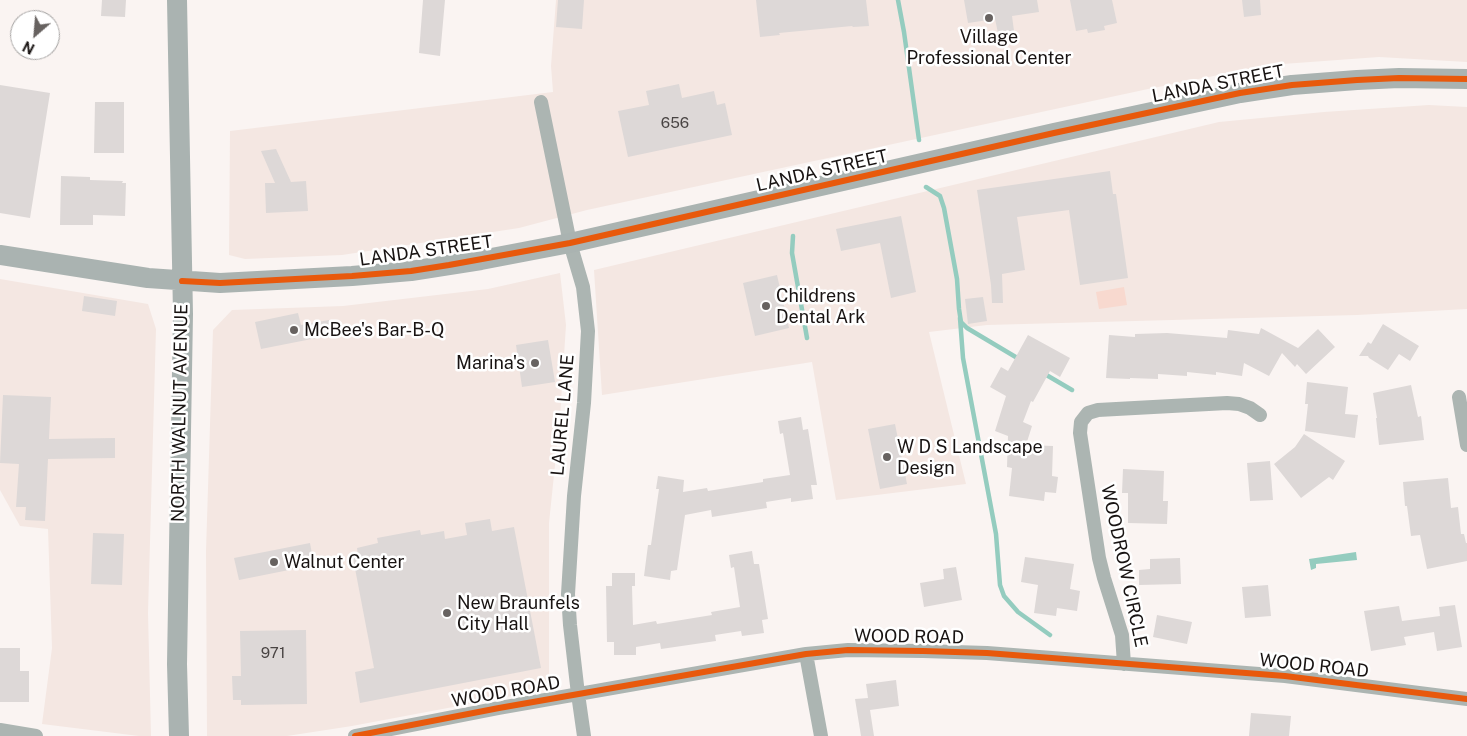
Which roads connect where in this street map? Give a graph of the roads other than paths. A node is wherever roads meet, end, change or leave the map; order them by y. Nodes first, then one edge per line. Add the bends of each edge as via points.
1 (178, 0) edge
2 (1467, 79) edge
3 (541, 102) dead end
4 (570, 243) junction
5 (0, 255) edge
6 (182, 281) junction
7 (1459, 397) dead end
8 (1260, 415) dead end
9 (1467, 445) edge
10 (806, 654) junction
11 (1124, 664) junction
12 (578, 694) junction
13 (1467, 699) edge
14 (0, 730) edge
15 (363, 735) edge
16 (36, 736) edge
17 (179, 736) edge
18 (584, 736) edge
19 (822, 736) edge

1 - 6 street, NORTH WALNUT AVENUE
2 - 4 street, LANDA STREET via 1358,80 1240,93
3 - 4 street, LAUREL LANE
4 - 6 street, LANDA STREET via 403,272 220,283
4 - 12 street, LAUREL LANE via 583,287 588,331 568,594
5 - 6 street, LANDA STREET
6 - 17 street, NORTH WALNUT AVENUE
7 - 9 street
8 - 11 street, WOODROW CIRCLE via 1240,404 1227,403 1098,410 1088,413 1081,422 1099,558 1122,635
10 - 11 street, WOOD ROAD via 848,650 923,651
10 - 12 street, WOOD ROAD
10 - 19 street
11 - 13 street, WOOD ROAD via 1285,676
12 - 15 street, WOOD ROAD
12 - 18 street, LAUREL LANE
14 - 16 street

